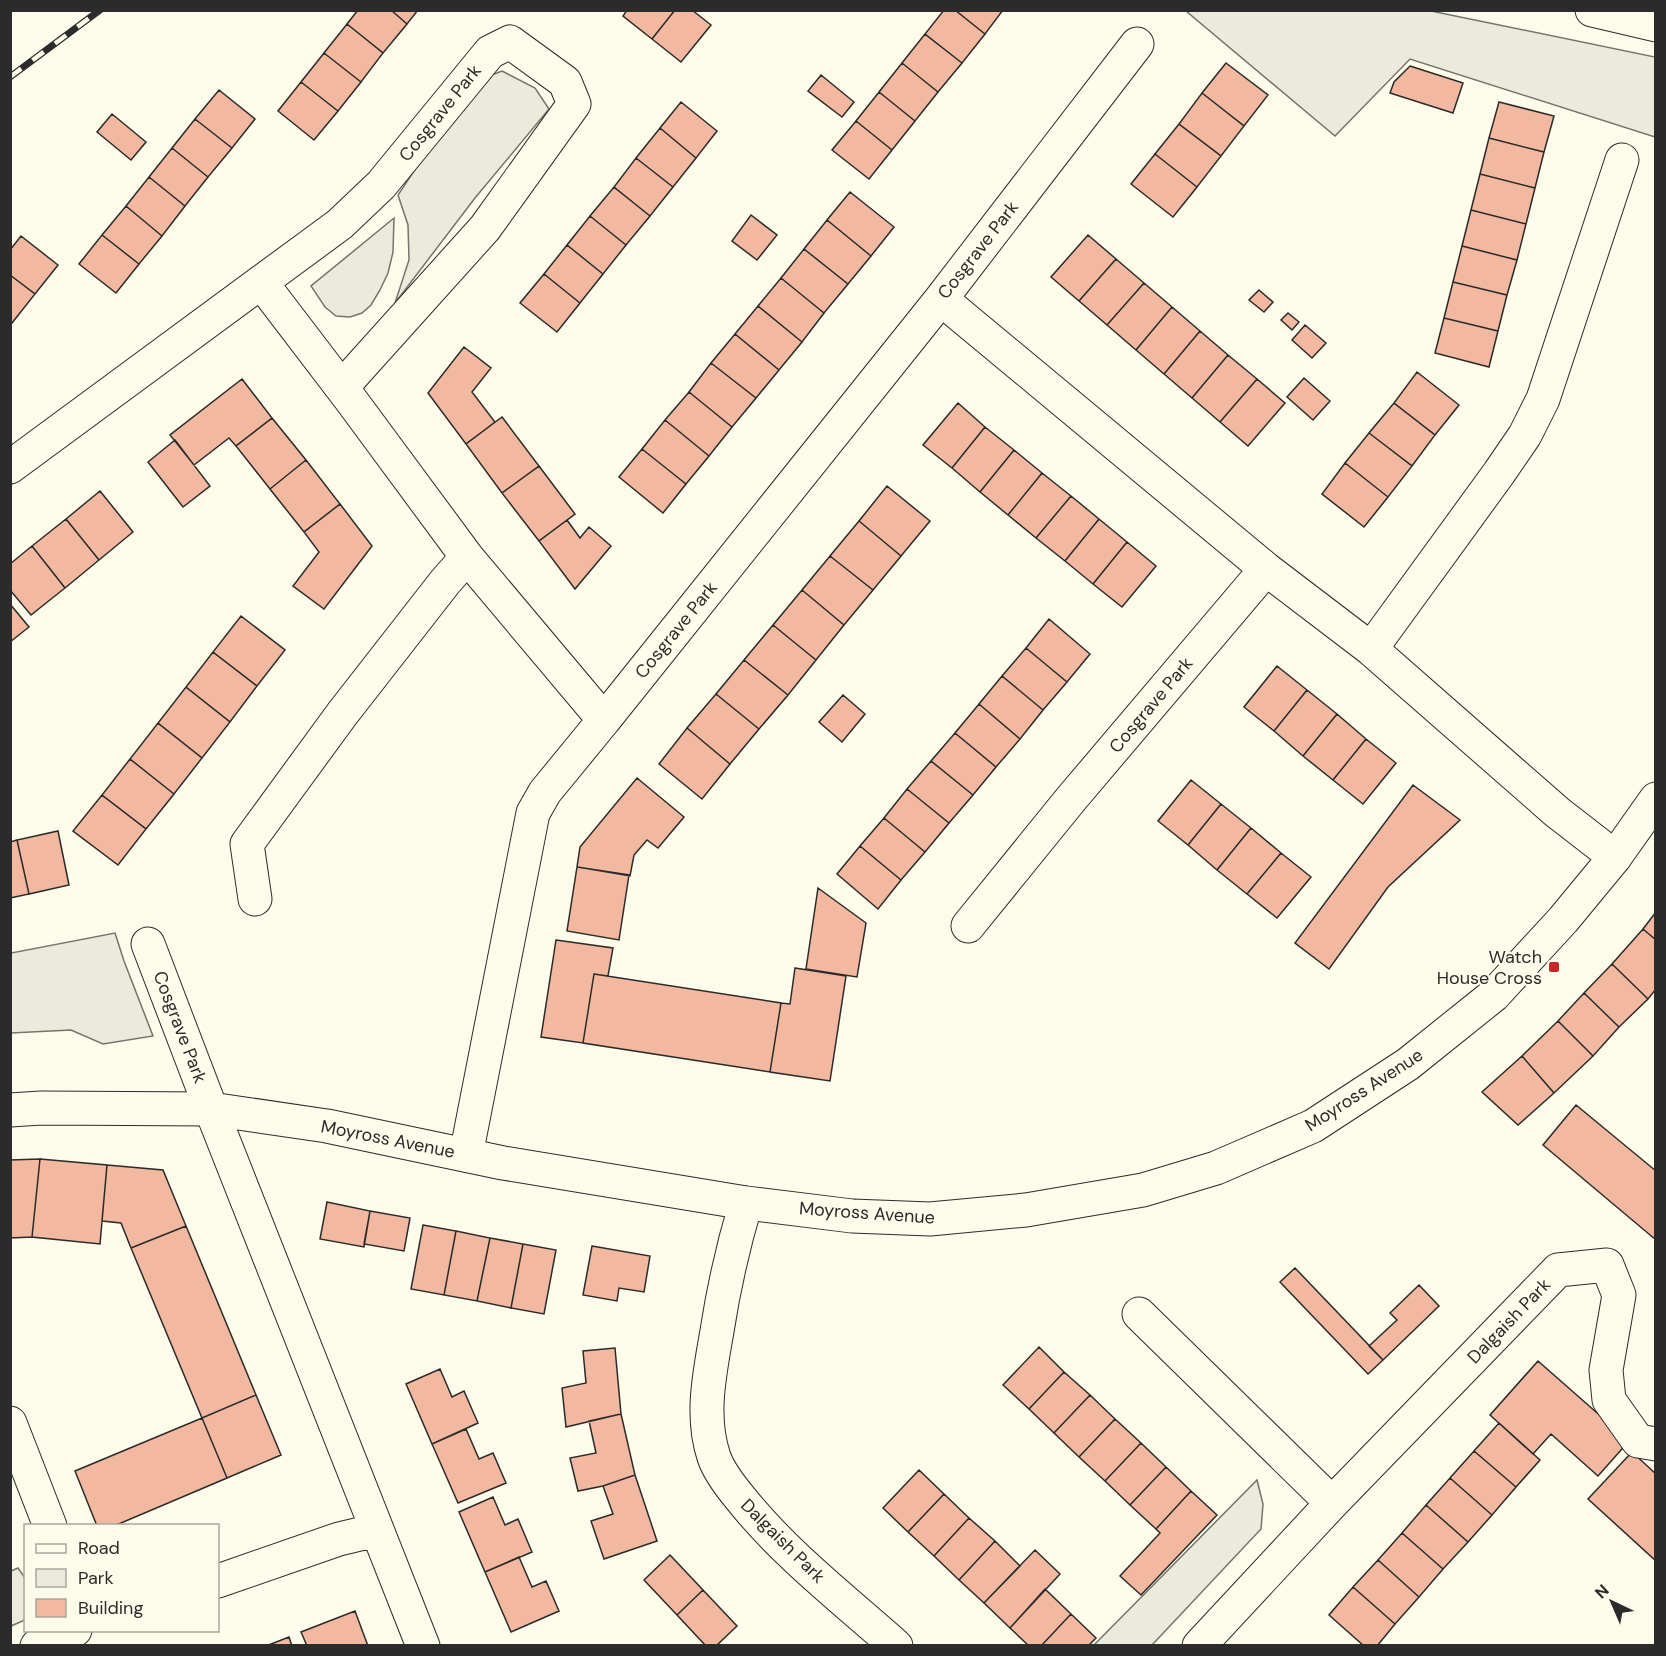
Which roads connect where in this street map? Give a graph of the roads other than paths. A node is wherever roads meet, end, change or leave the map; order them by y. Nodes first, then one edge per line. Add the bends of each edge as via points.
1 (1592, 10) edge
2 (1656, 26) edge
3 (1137, 44) dead end
4 (1622, 160) dead end
5 (261, 282) junction
6 (940, 299) junction
7 (342, 387) junction
8 (10, 467) edge
9 (467, 557) junction
10 (1266, 569) junction
11 (1371, 650) junction
12 (604, 720) junction
13 (1656, 799) edge
14 (1615, 857) junction
15 (255, 899) dead end
16 (968, 926) dead end
17 (148, 944) dead end
18 (211, 1109) junction
19 (10, 1110) edge
20 (466, 1155) junction
21 (746, 1203) junction
22 (1139, 1314) dead end
23 (10, 1423) edge
24 (1656, 1444) edge
25 (1332, 1503) junction
26 (49, 1524) edge
27 (376, 1530) junction
28 (219, 1581) edge
29 (70, 1632) edge
30 (37, 1646) edge
31 (423, 1646) edge
32 (896, 1646) edge
33 (1199, 1646) edge

1 - 2 street
3 - 6 street, Cosgrave Park
4 - 11 street via 1544,399 1499,473
5 - 7 street
5 - 7 street, Cosgrave Park via 340,224 381,185 490,52 510,42 565,82 574,104 485,228
5 - 8 street, Cosgrave Park
6 - 10 street
6 - 12 street, Cosgrave Park
7 - 9 street
9 - 12 street
9 - 15 street via 342,714 247,844
10 - 11 street
10 - 16 street, Cosgrave Park
11 - 14 street via 1557,812
12 - 20 street, Cosgrave Park via 544,792 533,813
13 - 14 street, Moyross Avenue
14 - 21 street, Moyross Avenue via 1494,995 1408,1064 1313,1126 1215,1168 1143,1190 1026,1210 930,1220 852,1216
17 - 18 street, Cosgrave Park
18 - 19 street, Moyross Avenue
18 - 20 street, Moyross Avenue via 327,1126
18 - 27 street, Cosgrave Park
20 - 21 street, Moyross Avenue
21 - 32 street, Dalgaish Park via 734,1243 708,1386 707,1423 714,1458 755,1517
22 - 25 street
23 - 26 street
24 - 25 street, Dalgaish Park via 1638,1441 1609,1400 1606,1370 1618,1295 1607,1264 1558,1270
25 - 33 street, Dalgaish Park
27 - 28 street
27 - 31 street, Cosgrave Park
29 - 30 street

